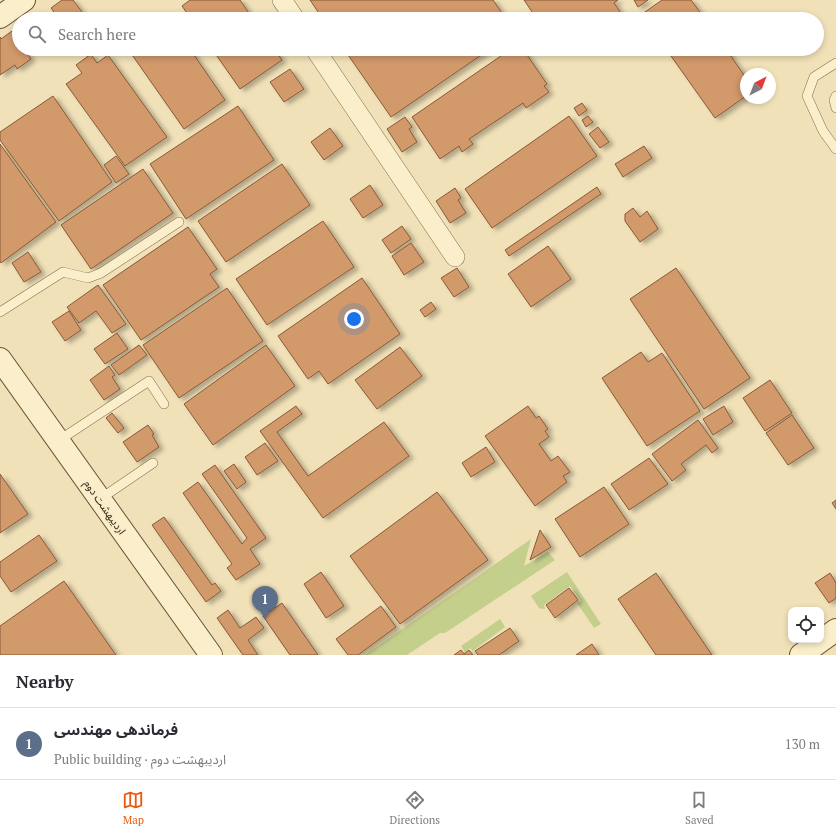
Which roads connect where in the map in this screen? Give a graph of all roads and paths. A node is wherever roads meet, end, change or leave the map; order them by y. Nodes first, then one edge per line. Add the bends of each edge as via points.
1 (24, 0) edge
2 (282, 0) edge
3 (290, 12) edge
4 (0, 16) edge
5 (320, 56) edge
6 (836, 62) edge
7 (836, 96) edge
8 (836, 108) edge
9 (836, 149) edge
10 (179, 222) dead end
11 (455, 257) dead end
12 (0, 312) edge
13 (0, 358) edge
14 (164, 404) dead end
15 (58, 441) junction
16 (153, 462) dead end
17 (100, 499) junction
18 (836, 630) edge
19 (211, 655) edge
20 (800, 655) edge

1 - 4 street
2 - 3 street
5 - 11 street
6 - 9 lane via 814,77 807,96 823,130
7 - 8 lane
10 - 12 lane via 101,273 88,278 63,272
13 - 15 street, اردیبهشت دوم
14 - 15 lane via 149,380
15 - 17 street, اردیبهشت دوم
16 - 17 lane
17 - 19 street, اردیبهشت دوم
18 - 20 street

